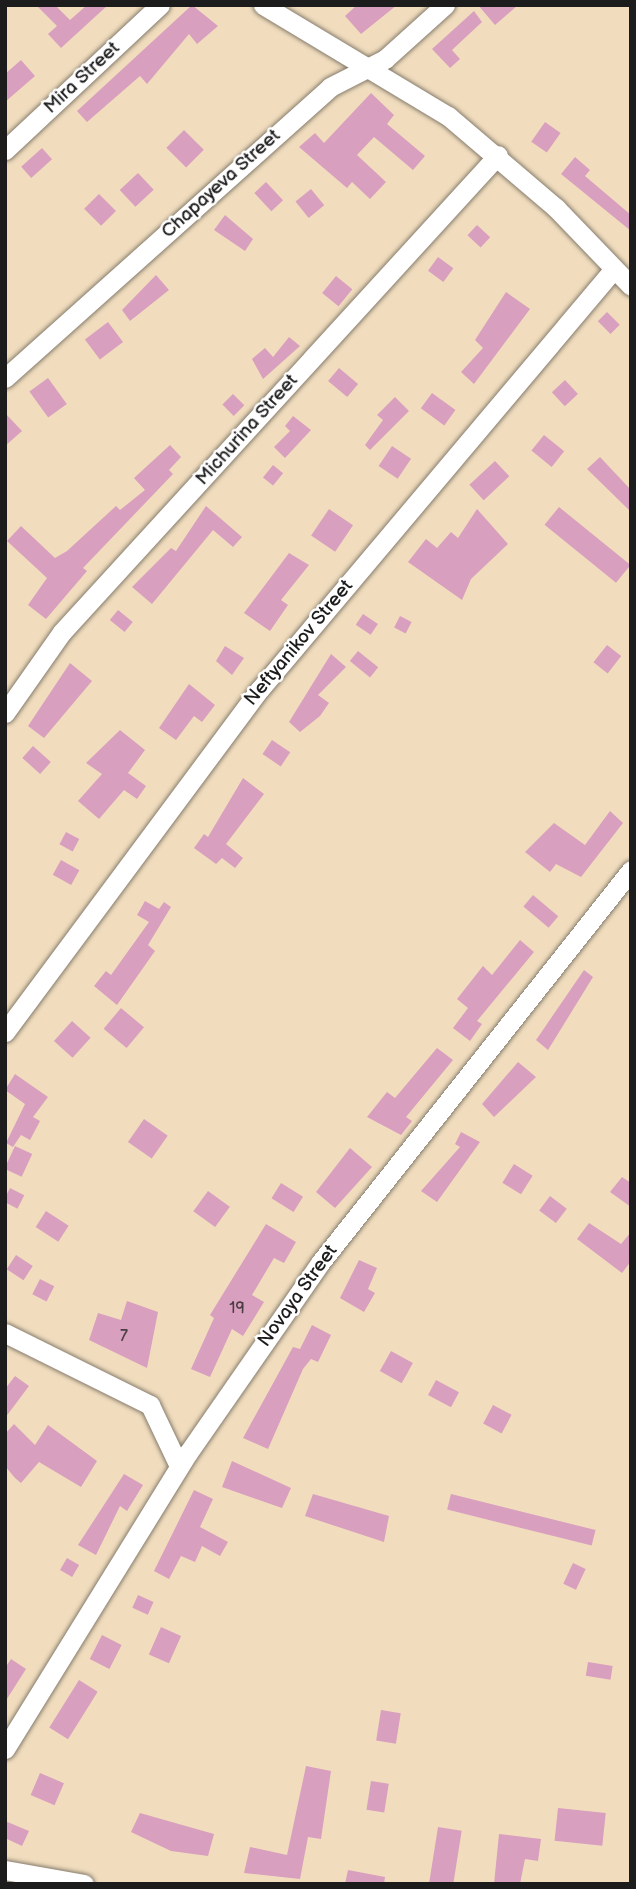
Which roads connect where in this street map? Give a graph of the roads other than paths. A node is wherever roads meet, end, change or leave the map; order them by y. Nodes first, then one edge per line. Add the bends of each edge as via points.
1 (160, 5) edge
2 (263, 5) edge
3 (445, 5) edge
4 (360, 68) junction
5 (5, 150) edge
6 (498, 155) junction
7 (613, 270) junction
8 (631, 286) edge
9 (5, 378) edge
10 (5, 713) edge
11 (631, 870) edge
12 (5, 1032) edge
13 (5, 1333) edge
14 (179, 1466) junction
15 (5, 1749) edge
16 (5, 1870) edge
17 (84, 1884) edge

1 - 5 street, Mira Street
2 - 4 street
3 - 4 street, Chapayeva Street via 385,59
4 - 6 street via 395,80
4 - 9 street, Chapayeva Street via 330,87
6 - 7 street
6 - 10 street, Michurina Street via 62,632
7 - 8 street
7 - 12 street, Neftyanikov Street via 260,689
11 - 14 street, Novaya Street via 320,1263
13 - 14 street via 150,1405
14 - 15 street, Novaya Street
16 - 17 street

